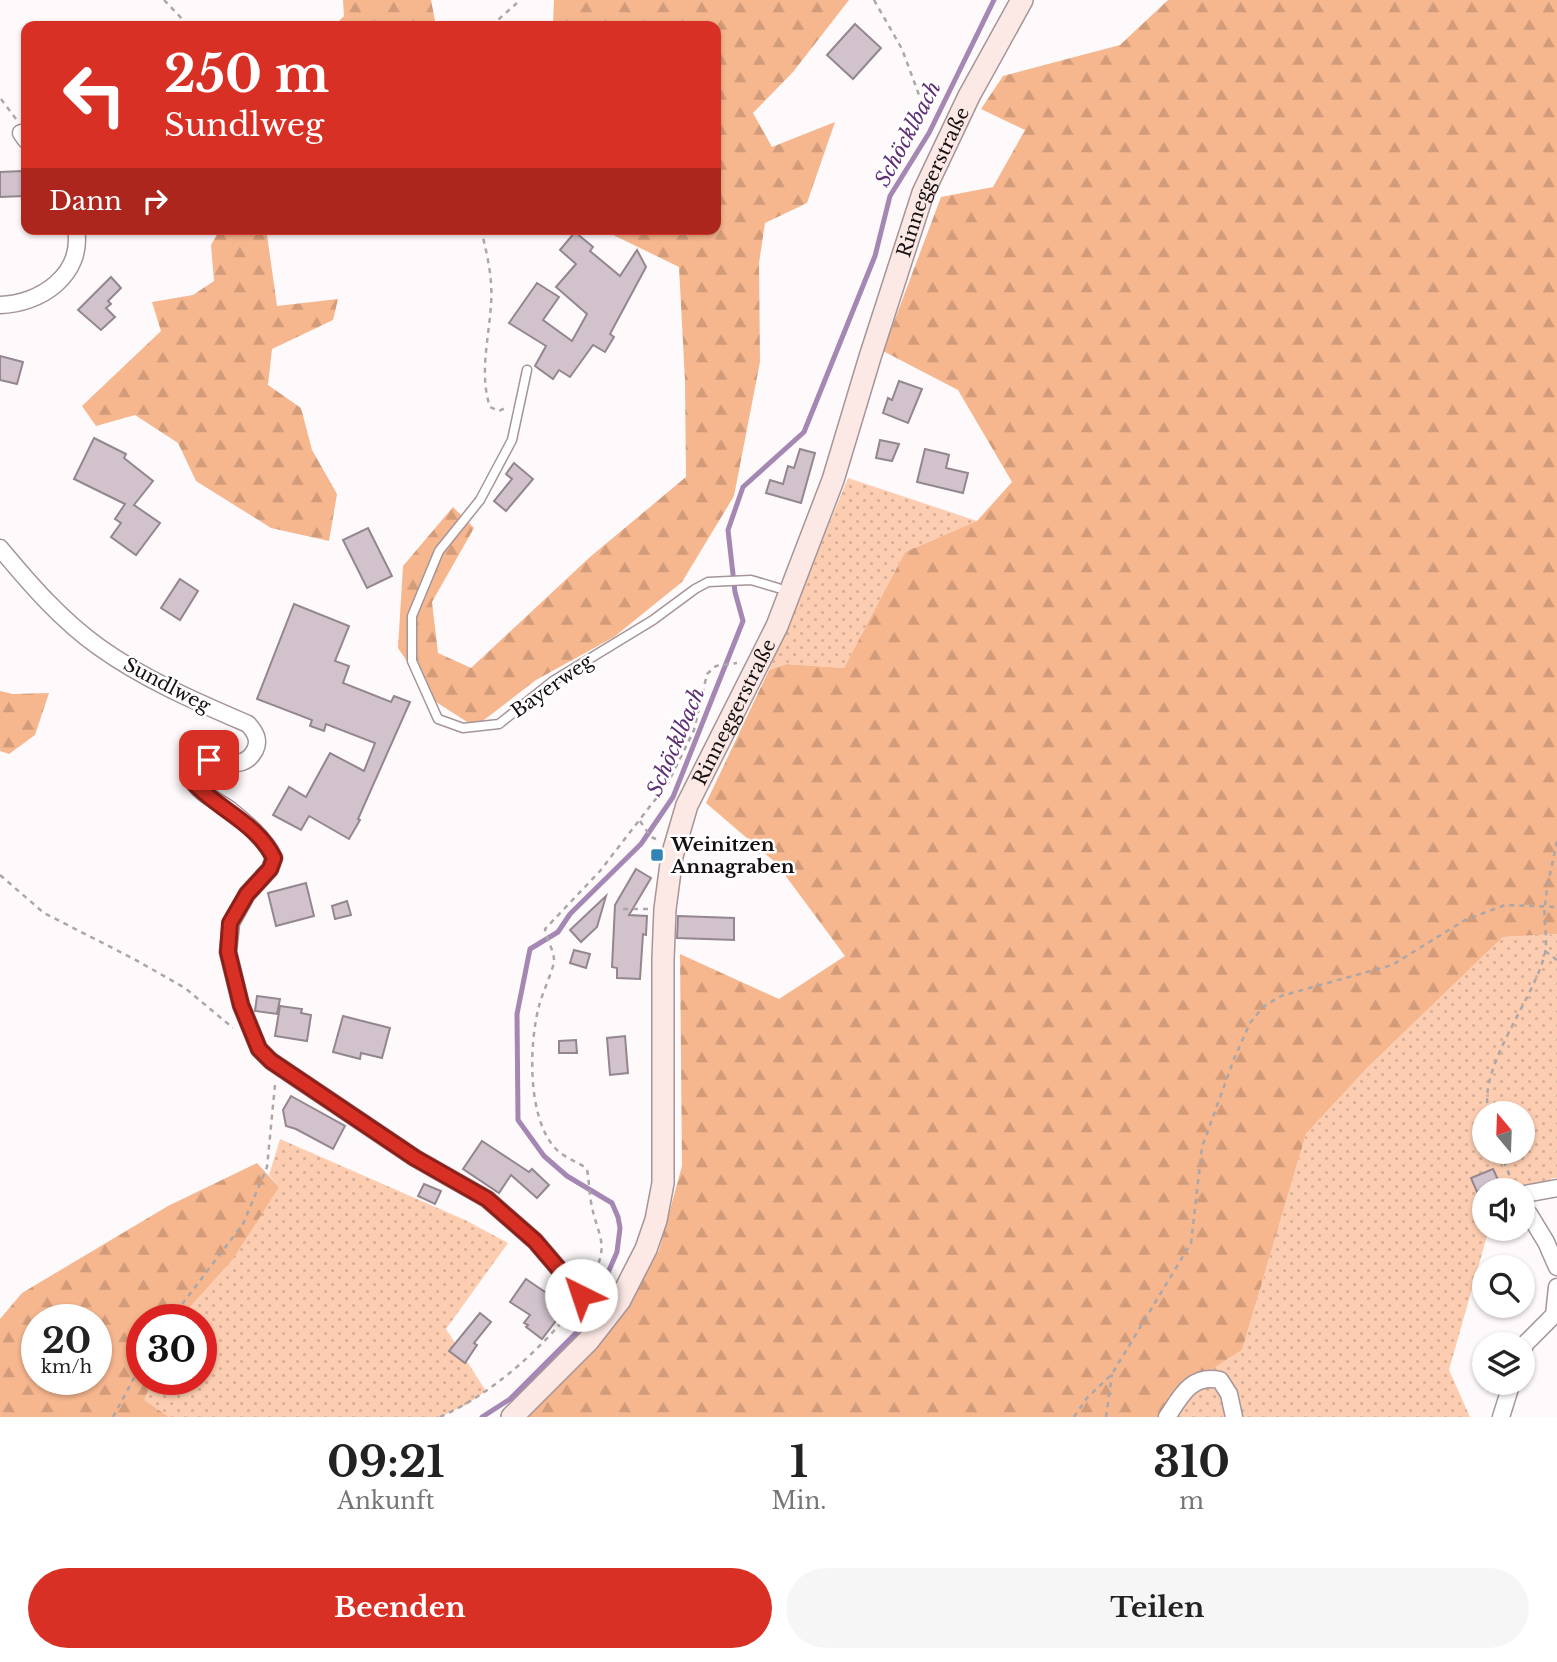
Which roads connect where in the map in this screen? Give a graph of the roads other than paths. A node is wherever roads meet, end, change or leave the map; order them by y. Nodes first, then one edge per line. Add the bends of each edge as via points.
1 (1022, 0) edge
2 (76, 235) edge
3 (0, 305) edge
4 (527, 370) dead end
5 (0, 548) edge
6 (778, 588) dead end
7 (1557, 1188) edge
8 (1535, 1190) edge
9 (1535, 1224) edge
10 (1557, 1267) edge
11 (1557, 1287) edge
12 (606, 1319) junction
13 (1535, 1334) edge
14 (1507, 1395) edge
15 (512, 1417) edge
16 (1167, 1417) edge
17 (1234, 1417) edge
18 (1501, 1417) edge

1 - 12 main road, Rinneggerstraße via 923,193 833,480 778,626 687,805 672,856 665,909 663,1183 646,1249
2 - 3 street via 75,254 63,279 37,298
4 - 6 lane, Bayerweg via 512,440 480,500 439,551 412,616 412,661 438,719 463,728 499,724 553,681 708,582 740,580
5 - 12 street, Sundlweg via 32,587 99,647 254,731 258,741 246,761 201,759 192,764 190,773 200,790 232,812 268,846 274,858 230,923 228,952 241,1005 259,1049 415,1158 487,1199 535,1241
7 - 8 street
9 - 10 street
11 - 13 street via 1554,1315
12 - 15 main road, Rinneggerstraße
14 - 18 street
16 - 17 street via 1192,1384 1209,1377 1220,1380 1229,1394

